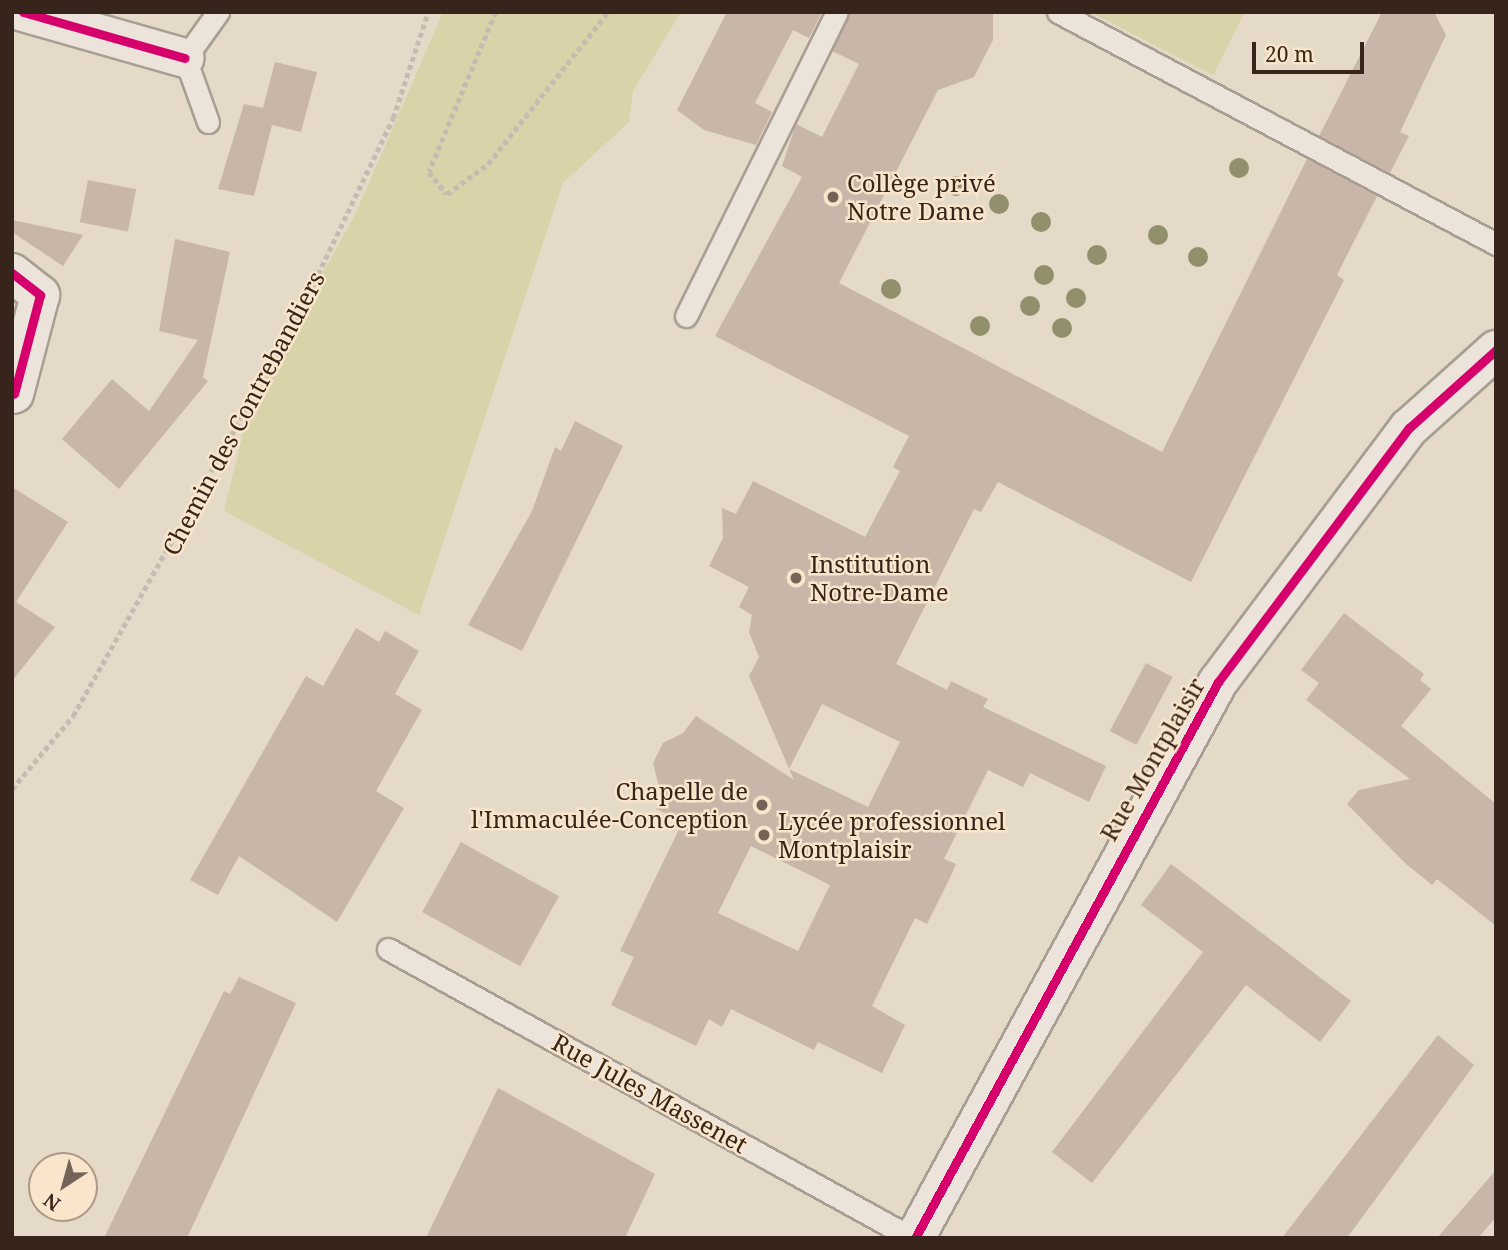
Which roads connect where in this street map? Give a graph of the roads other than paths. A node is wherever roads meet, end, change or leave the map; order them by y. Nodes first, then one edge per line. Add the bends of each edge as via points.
1 (23, 12) edge
2 (218, 12) edge
3 (837, 12) edge
4 (1058, 12) edge
5 (185, 58) junction
6 (208, 122) dead end
7 (1496, 244) edge
8 (12, 273) edge
9 (686, 316) dead end
10 (1496, 351) edge
11 (15, 394) dead end
12 (388, 949) dead end
13 (914, 1238) edge

1 - 5 street
2 - 5 lane
3 - 9 lane
4 - 7 lane
5 - 6 lane
8 - 11 street via 40,295
10 - 13 street, Rue Montplaisir via 1409,428 1218,682
12 - 13 lane, Rue Jules Massenet

